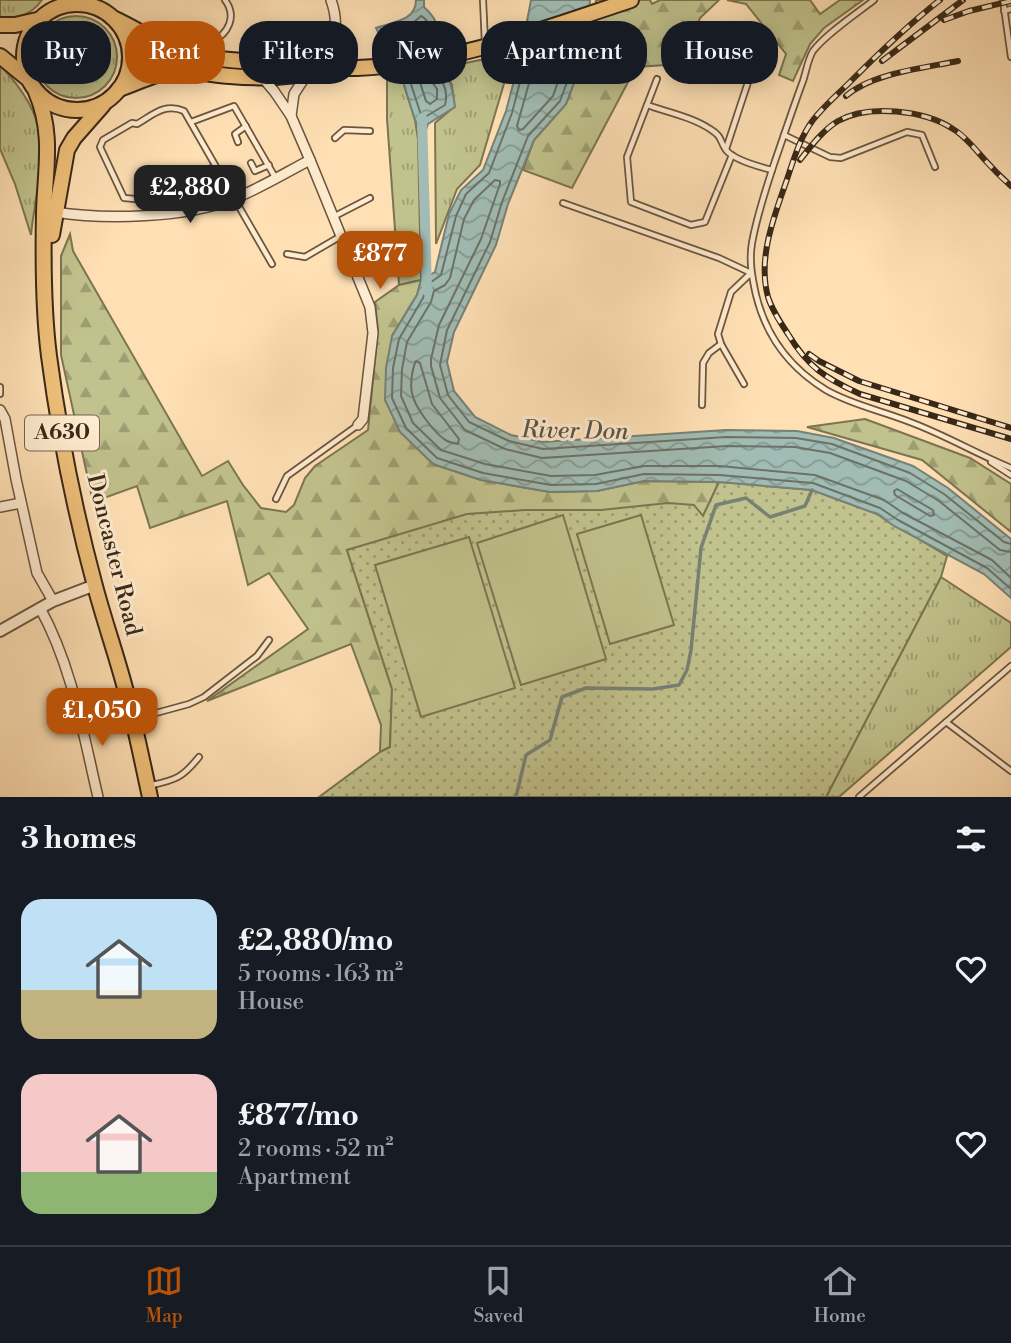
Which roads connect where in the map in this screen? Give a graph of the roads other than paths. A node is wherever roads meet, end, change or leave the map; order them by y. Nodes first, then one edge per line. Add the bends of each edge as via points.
1 (225, 0) edge
2 (331, 0) edge
3 (484, 0) edge
4 (631, 0) edge
5 (874, 0) edge
6 (1003, 0) edge
7 (98, 5) edge
8 (1011, 9) edge
9 (45, 11) edge
10 (1004, 11) junction
11 (115, 19) junction
12 (335, 21) edge
13 (487, 21) edge
14 (567, 21) edge
15 (125, 24) edge
16 (0, 26) edge
17 (225, 31) edge
18 (481, 48) edge
19 (0, 57) edge
20 (1011, 57) edge
21 (358, 68) edge
22 (21, 73) edge
23 (239, 76) edge
24 (657, 79) dead end
25 (31, 84) edge
26 (268, 84) edge
27 (300, 84) edge
28 (747, 84) edge
29 (119, 89) junction
30 (36, 92) junction
31 (106, 102) junction
32 (647, 104) junction
33 (291, 116) junction
34 (191, 122) junction
35 (246, 126) junction
36 (370, 131) dead end
37 (784, 135) junction
38 (335, 138) dead end
39 (238, 142) dead end
40 (726, 149) junction
41 (732, 155) junction
42 (310, 160) junction
43 (251, 163) dead end
44 (269, 165) junction
45 (215, 166) junction
46 (935, 167) dead end
47 (772, 170) junction
48 (276, 178) junction
49 (168, 185) dead end
50 (180, 186) junction
51 (370, 198) dead end
52 (234, 199) junction
53 (563, 203) dead end
54 (55, 212) junction
55 (334, 216) junction
56 (342, 235) junction
57 (287, 254) dead end
58 (272, 264) dead end
59 (751, 273) junction
60 (45, 279) junction
61 (721, 344) junction
62 (744, 384) dead end
63 (0, 387) edge
64 (0, 394) edge
65 (702, 405) dead end
66 (0, 410) edge
67 (358, 425) joint
68 (981, 456) junction
69 (1011, 468) edge
70 (1011, 475) edge
71 (276, 499) dead end
72 (21, 503) junction
73 (0, 507) edge
74 (95, 586) junction
75 (53, 601) junction
76 (40, 608) junction
77 (0, 631) edge
78 (269, 640) dead end
79 (1011, 666) edge
80 (133, 719) junction
81 (946, 722) junction
82 (200, 758) dead end
83 (1011, 771) edge
84 (149, 792) edge
85 (98, 797) edge
86 (859, 797) edge

1 - 17 lane via 231,19
2 - 12 street
3 - 13 lane
4 - 14 main road
5 - 37 lane via 813,52
6 - 10 lane
7 - 9 main road via 67,4
7 - 11 main road
8 - 10 lane
9 - 16 main road via 15,25
10 - 20 lane
11 - 15 main road
11 - 29 main road via 130,53
18 - 21 main road
19 - 22 main road
23 - 29 main road via 176,71
24 - 32 lane
25 - 30 main road
26 - 33 street
27 - 33 street
28 - 40 lane
29 - 31 main road
30 - 31 main road via 50,103 72,110
30 - 60 main road, Doncaster Road / A630 via 48,144
31 - 54 main road, Doncaster Road / A630 via 67,150
32 - 40 lane via 707,127 720,136
32 - 41 lane via 626,156 631,202 691,225 705,222
33 - 42 street
34 - 35 lane via 234,106
34 - 45 lane
34 - 50 lane via 184,111 166,107 103,140 100,147 124,198 158,201
35 - 39 lane via 235,134
35 - 44 lane
36 - 38 lane via 344,130
37 - 46 lane via 841,158 914,132 922,135
37 - 47 lane
40 - 41 lane
41 - 47 lane
42 - 48 street
42 - 55 street
43 - 44 lane via 255,170
44 - 48 lane
45 - 50 lane
45 - 52 lane
47 - 59 lane via 757,219
48 - 52 street
49 - 50 lane
51 - 55 lane
52 - 54 street via 152,215
52 - 58 lane
53 - 59 lane
54 - 60 main road, Doncaster Road / A630
55 - 56 street
56 - 57 lane via 305,257
56 - 67 street via 370,307 373,333 363,419
59 - 61 lane via 731,292 718,334
59 - 68 lane via 773,340 803,374 840,397 912,422
60 - 74 main road, Doncaster Road / A630 via 50,361
61 - 62 lane
61 - 65 lane via 704,363
63 - 64 lane
66 - 72 street
67 - 71 lane via 287,476
68 - 69 lane
68 - 70 lane
72 - 73 street
72 - 75 street via 37,573
74 - 75 street
74 - 80 main road, Doncaster Road / A630
75 - 76 street
76 - 77 street
76 - 85 street via 75,699
78 - 80 lane via 257,656 204,697
79 - 81 lane
80 - 84 main road, Doncaster Road / A630
81 - 83 lane
81 - 86 lane
82 - 84 lane via 186,773

